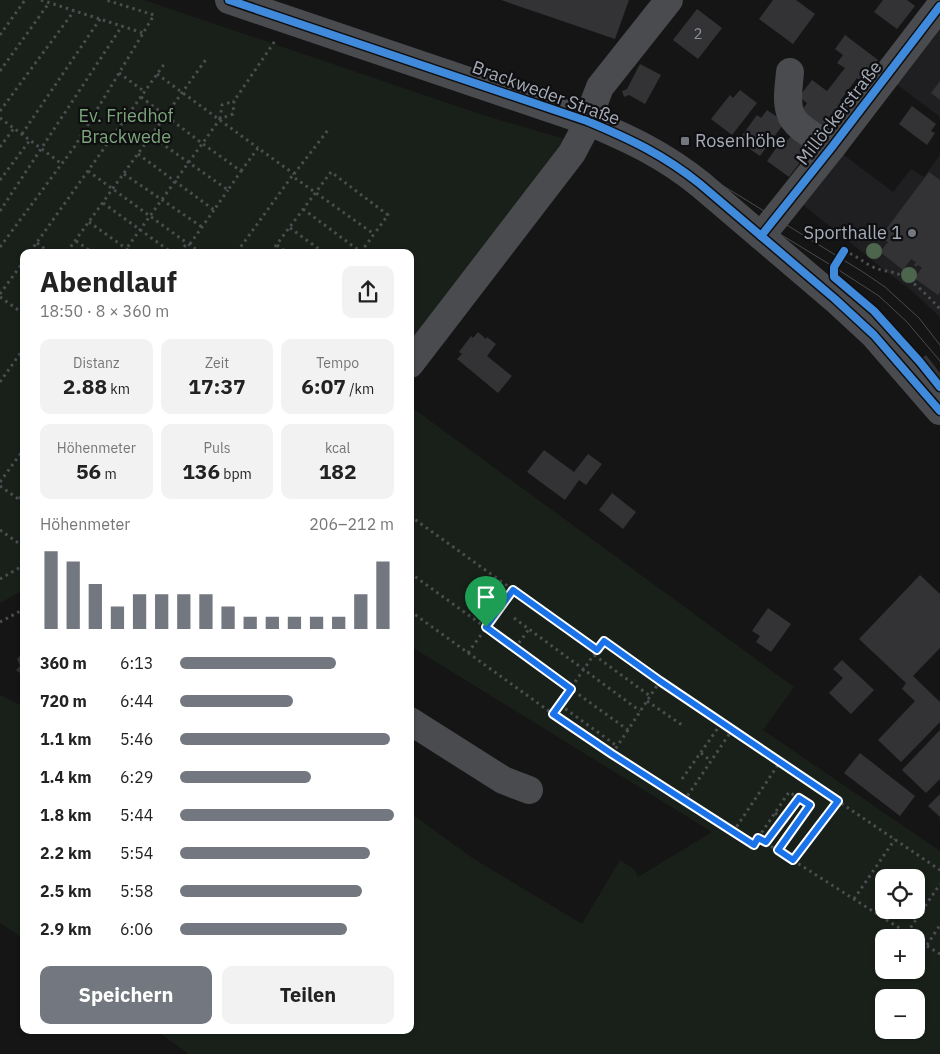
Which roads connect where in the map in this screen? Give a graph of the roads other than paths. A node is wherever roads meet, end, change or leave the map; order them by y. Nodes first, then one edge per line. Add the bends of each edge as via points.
1 (229, 0) edge
2 (669, 0) edge
3 (940, 6) edge
4 (790, 72) dead end
5 (587, 121) junction
6 (832, 147) junction
7 (761, 236) junction
8 (414, 359) edge
9 (940, 411) edge
10 (414, 724) edge
11 (529, 790) dead end

1 - 5 street, Brackweder Straße
2 - 5 street via 600,87
3 - 6 street, Millöckerstraße
4 - 6 street via 790,113 797,124
5 - 7 street, Brackweder Straße via 653,152 682,170
5 - 8 street, Brackweder Straße via 572,153
6 - 7 street, Millöckerstraße
7 - 9 street, Brackweder Straße via 874,335
10 - 11 street via 503,780

